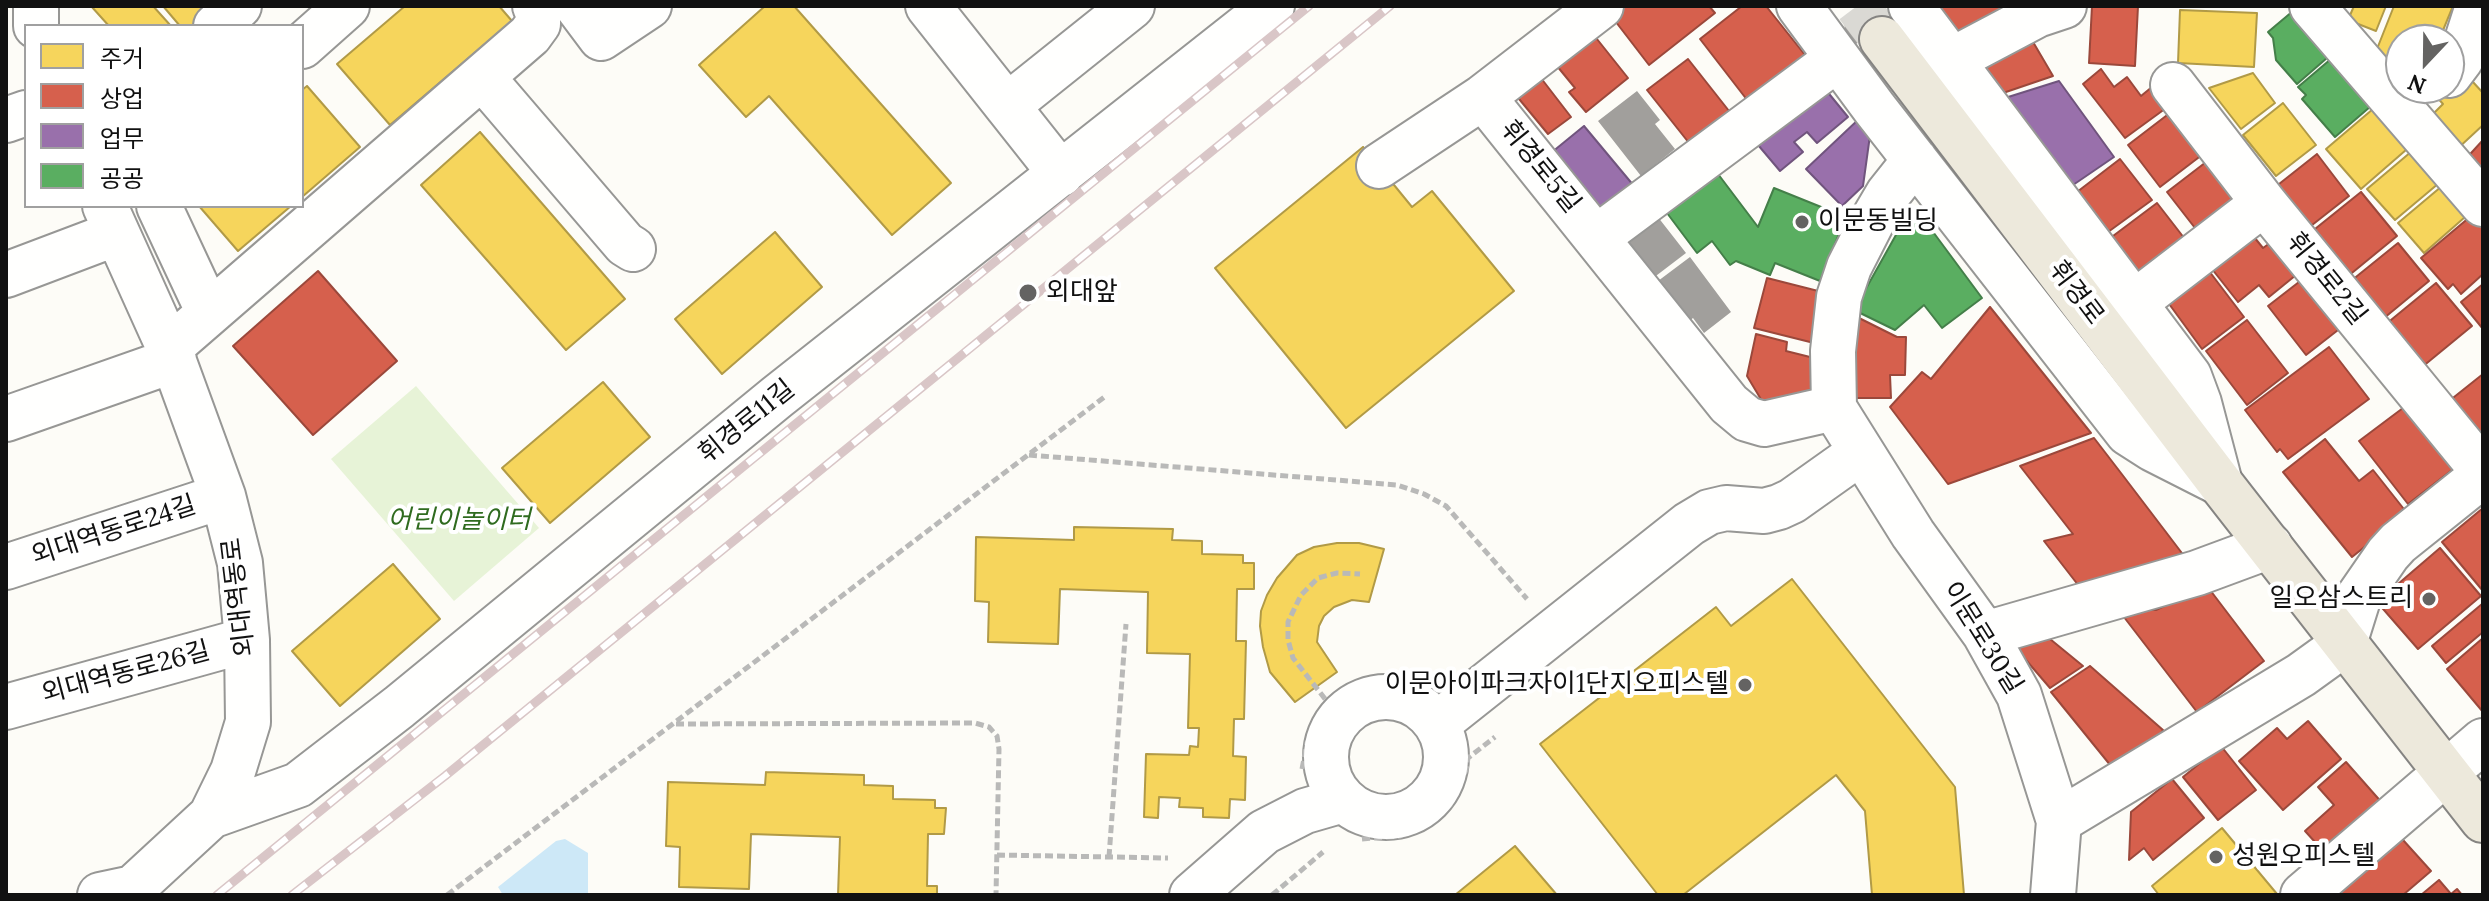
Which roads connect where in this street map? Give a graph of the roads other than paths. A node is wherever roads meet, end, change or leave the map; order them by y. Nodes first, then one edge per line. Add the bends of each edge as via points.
1 (239, 6) edge
2 (347, 6) edge
3 (535, 6) edge
4 (649, 6) edge
5 (928, 6) edge
6 (1132, 6) edge
7 (1601, 6) edge
8 (1799, 6) edge
9 (1911, 6) tunnel mouth
10 (2064, 6) edge
11 (2312, 6) edge
12 (2478, 6) edge
13 (1265, 8) edge
14 (589, 22) edge
15 (218, 24) edge
16 (1882, 39) tunnel mouth
17 (304, 44) edge
18 (2465, 47) edge
19 (1837, 59) junction
20 (1952, 60) junction
21 (2385, 70) edge
22 (482, 77) junction
23 (2173, 85) dead end
24 (1483, 97) junction
25 (2421, 104) edge
26 (1007, 106) junction
27 (1915, 160) junction
28 (1379, 166) dead end
29 (1061, 174) junction
30 (2264, 203) junction
31 (2483, 204) edge
32 (160, 208) edge
33 (111, 220) edge
34 (1596, 238) junction
35 (633, 249) dead end
36 (6, 275) edge
37 (2134, 303) junction
38 (209, 313) junction
39 (172, 354) junction
40 (1834, 408) junction
41 (6, 419) edge
42 (1861, 452) junction
43 (2483, 473) edge
44 (2220, 483) junction
45 (223, 496) junction
46 (2270, 546) junction
47 (6, 567) edge
48 (1985, 634) junction
49 (247, 640) junction
50 (2344, 644) junction
51 (6, 707) edge
52 (1437, 724) junction
53 (2483, 741) edge
54 (2445, 772) junction
55 (211, 816) junction
56 (1347, 820) junction
57 (2483, 820) edge
58 (2059, 821) junction
59 (120, 893) edge
60 (1192, 895) edge
61 (2053, 895) edge
62 (2303, 895) edge

1 - 15 street
2 - 17 street
3 - 22 street via 538,24 530,35
4 - 14 street
5 - 26 street
6 - 26 street
7 - 24 street
8 - 19 street
9 - 20 street
10 - 20 street
11 - 21 street
12 - 18 street
13 - 29 street, 휘경로11길
16 - 44 main road, 휘경로
19 - 27 street
19 - 34 street
20 - 37 street
22 - 35 street
22 - 38 street
23 - 30 street, 휘경로2길
24 - 28 street
24 - 34 street, 휘경로5길
25 - 31 street
26 - 29 street
27 - 40 street via 1875,216 1839,297
27 - 44 street via 2128,433
29 - 55 street, 휘경로11길 via 298,785
30 - 37 street, 휘경로
30 - 43 street, 휘경로2길
32 - 38 street
33 - 36 street
33 - 39 street, 외대역동로
34 - 40 street, 휘경로5길 via 1738,412 1764,424
37 - 44 street via 2189,376
38 - 39 street
39 - 41 street
39 - 45 street, 외대역동로
40 - 42 street, 이문로30길
42 - 48 street, 이문로30길
42 - 52 street via 1779,507 1726,508 1689,524
43 - 50 street, 휘경로2길 via 2388,554 2359,596
44 - 46 main road, 휘경로
45 - 47 street, 외대역동로24길
45 - 49 street, 외대역동로 via 240,563
46 - 48 street via 2197,573
46 - 50 main road, 휘경로
48 - 58 street, 이문로30길 via 2019,695
49 - 51 street, 외대역동로26길
49 - 55 street, 외대역동로 via 248,722
50 - 54 main road, 휘경로
50 - 58 street
52 - 56 street via 1447,761 1432,797 1398,816 1360,811
52 - 56 street via 1424,710 1387,696 1367,699 1334,724 1325,763
53 - 54 street
54 - 57 main road, 휘경로
54 - 62 street
55 - 59 street, 외대역동로
56 - 60 street via 1305,811 1264,832
58 - 61 street, 이문로30길

